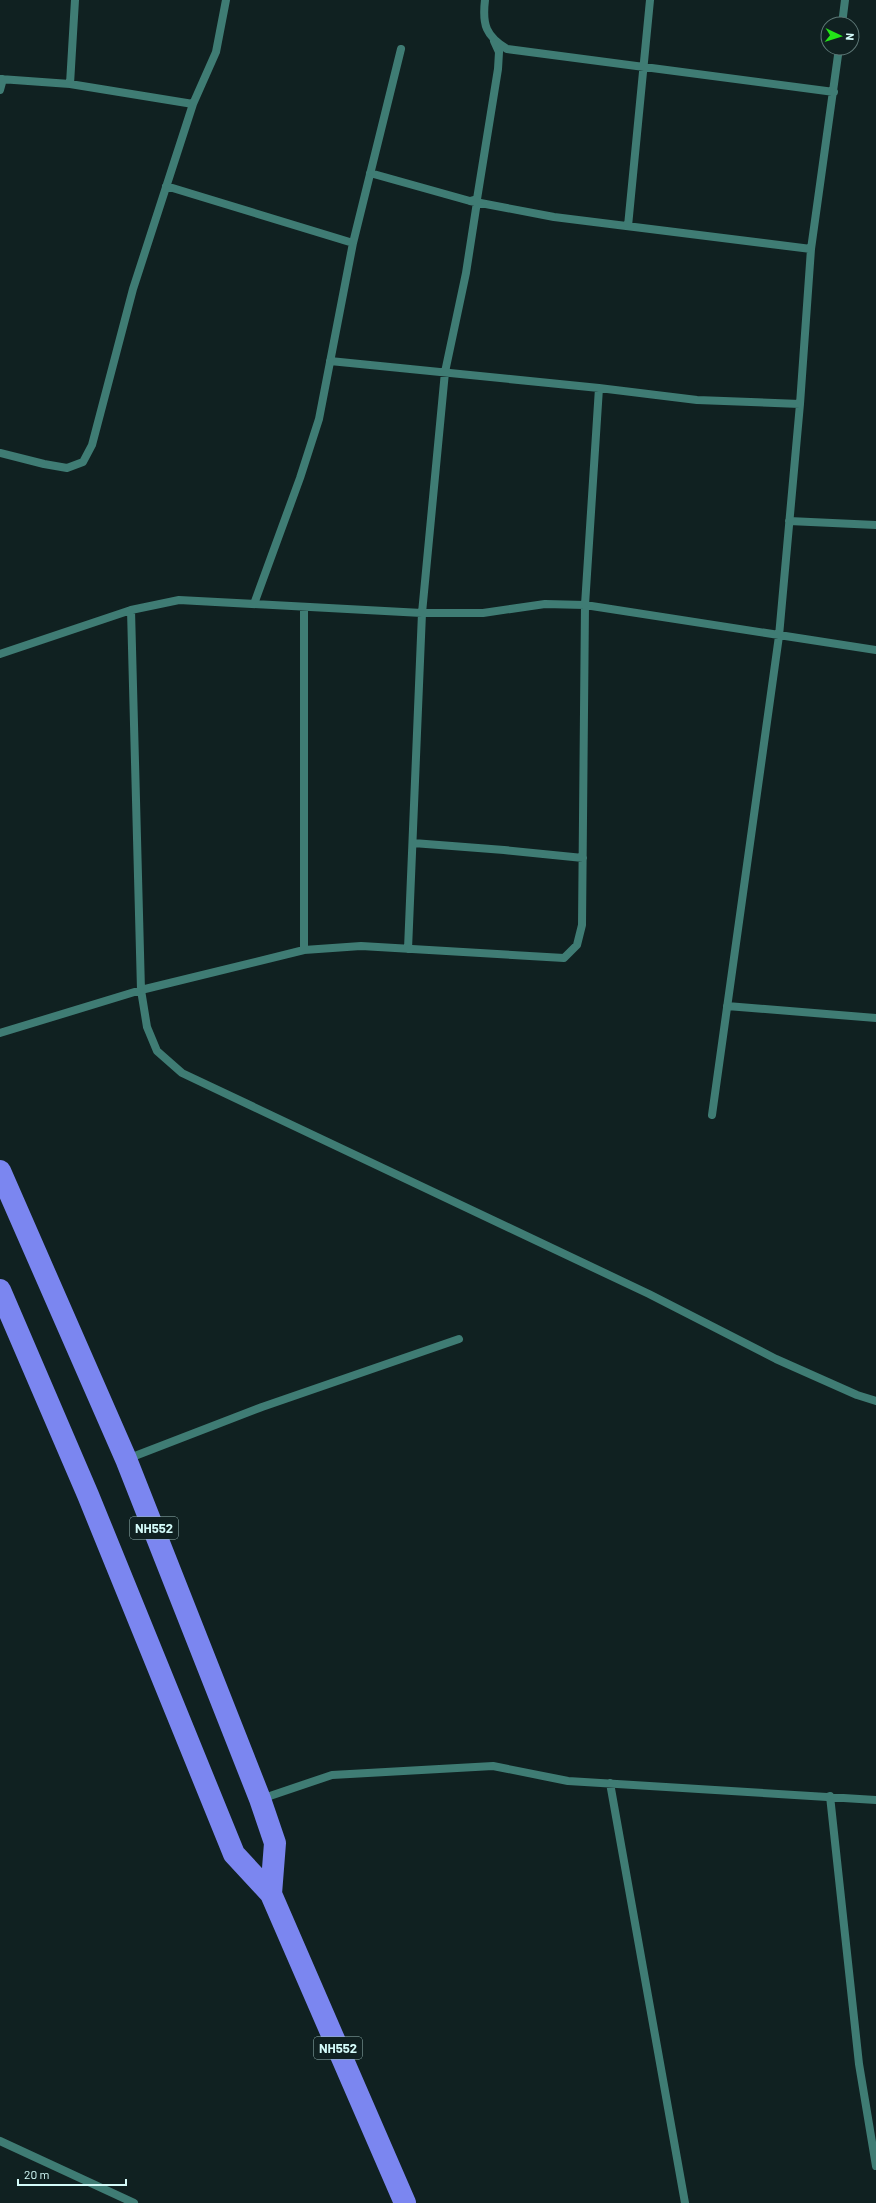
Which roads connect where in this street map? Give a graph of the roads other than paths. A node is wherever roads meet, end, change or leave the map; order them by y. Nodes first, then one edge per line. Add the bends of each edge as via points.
1 (75, 0) edge
2 (226, 0) edge
3 (484, 0) edge
4 (650, 0) edge
5 (845, 0) edge
6 (843, 16) edge
7 (494, 41) junction
8 (401, 49) dead end
9 (838, 56) edge
10 (644, 67) junction
11 (1, 79) edge
12 (70, 84) junction
13 (0, 90) edge
14 (834, 92) junction
15 (193, 104) junction
16 (370, 173) junction
17 (166, 186) junction
18 (473, 202) junction
19 (628, 226) junction
20 (353, 243) junction
21 (811, 249) junction
22 (330, 361) junction
23 (445, 372) junction
24 (599, 388) junction
25 (800, 404) junction
26 (0, 453) edge
27 (790, 522) junction
28 (876, 525) edge
29 (254, 604) junction
30 (585, 605) junction
31 (304, 607) junction
32 (131, 610) junction
33 (422, 613) junction
34 (779, 636) junction
35 (876, 650) edge
36 (0, 654) edge
37 (413, 843) junction
38 (583, 858) junction
39 (408, 949) junction
40 (304, 950) junction
41 (141, 990) junction
42 (727, 1006) junction
43 (876, 1018) edge
44 (0, 1033) edge
45 (712, 1115) dead end
46 (0, 1171) edge
47 (0, 1290) edge
48 (459, 1339) dead end
49 (876, 1401) edge
50 (126, 1459) junction
51 (610, 1783) junction
52 (830, 1796) junction
53 (260, 1799) junction
54 (876, 1800) edge
55 (271, 1894) junction
56 (0, 2141) edge
57 (876, 2166) edge
58 (134, 2203) edge
59 (405, 2203) edge
60 (685, 2203) edge

1 - 12 street
2 - 15 street via 216,52
3 - 7 street via 486,29
4 - 10 street
5 - 6 street
7 - 10 street via 507,49
7 - 18 street via 499,52 498,69 477,199
8 - 16 street
9 - 14 street
10 - 14 street
10 - 19 street
11 - 12 street
11 - 13 street
12 - 15 street
14 - 21 street
15 - 17 street
16 - 18 street
16 - 20 street
17 - 20 street
17 - 26 street via 133,289 92,444 83,462 67,468
18 - 19 street via 554,217
18 - 23 street via 466,273
19 - 21 street
20 - 22 street
21 - 25 street
22 - 23 street
22 - 29 street via 319,419
23 - 24 street
23 - 33 street
24 - 25 street via 697,400
24 - 30 street
25 - 27 street
27 - 28 street
27 - 34 street
29 - 31 street
29 - 32 street via 178,600
30 - 33 street via 545,604 483,613
30 - 34 street
30 - 38 street
31 - 33 street
31 - 40 street
32 - 36 street
32 - 41 street
33 - 37 street
34 - 35 street
34 - 42 street
37 - 38 street
37 - 39 street
38 - 39 street via 582,925 577,945 564,958
39 - 40 street via 361,946
40 - 41 street
41 - 44 street
41 - 49 street via 147,1027 157,1051 182,1073 649,1294 776,1358
42 - 43 street
42 - 45 street
46 - 50 highway, NH552
47 - 55 highway, NH552 via 88,1495 234,1854
48 - 50 street via 262,1407
50 - 53 highway, NH552
51 - 52 street
51 - 53 street via 568,1781 493,1766 332,1775
51 - 60 street
52 - 54 street
52 - 57 street via 859,2064
53 - 55 highway, NH552 via 275,1843
55 - 59 highway, NH552
56 - 58 street

